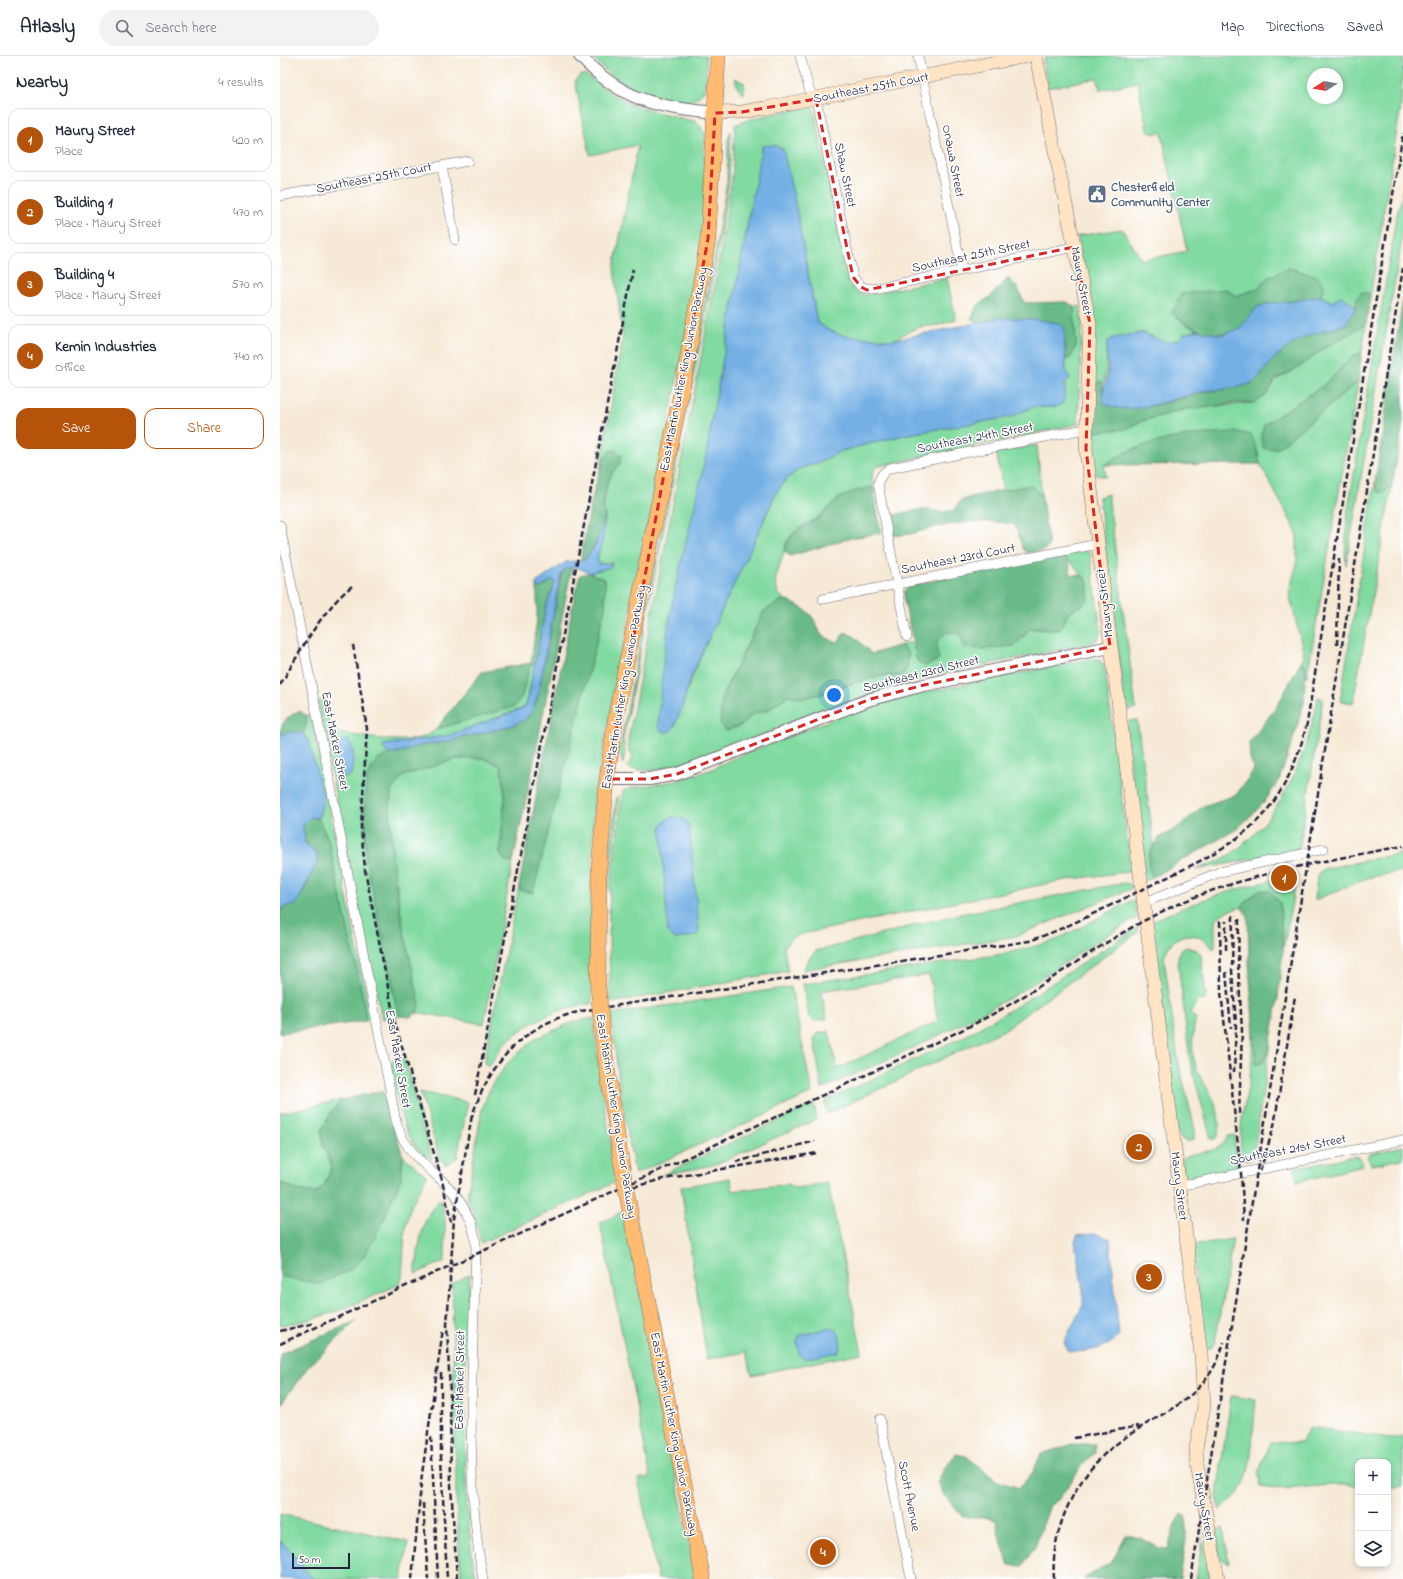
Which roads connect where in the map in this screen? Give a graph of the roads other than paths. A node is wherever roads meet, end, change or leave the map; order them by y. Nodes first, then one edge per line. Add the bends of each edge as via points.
1 (580, 56) edge
2 (718, 56) edge
3 (800, 56) edge
4 (918, 56) edge
5 (1027, 56) edge
6 (1036, 56) edge
7 (923, 77) junction
8 (816, 99) junction
9 (715, 113) junction
10 (468, 161) dead end
11 (442, 166) junction
12 (280, 196) edge
13 (455, 240) dead end
14 (1074, 247) junction
15 (962, 270) junction
16 (873, 290) joint
17 (1085, 429) junction
18 (280, 525) edge
19 (1098, 544) junction
20 (897, 584) junction
21 (823, 600) dead end
22 (907, 637) dead end
23 (1110, 647) junction
24 (607, 778) junction
25 (1324, 849) dead end
26 (1143, 903) junction
27 (1403, 1140) edge
28 (1179, 1186) junction
29 (880, 1419) dead end
30 (483, 1579) edge
31 (703, 1579) edge
32 (911, 1579) edge
33 (1218, 1579) edge

1 - 9 street via 609,82 634,97 672,108
2 - 9 main road, East Martin Luther King Junior Parkway
3 - 8 street, Shaw Street via 810,92
4 - 7 street, Onawa Street
5 - 7 main road, Southeast 25th Court
6 - 14 main road, Maury Street
7 - 8 main road, Southeast 25th Court
7 - 15 street, Onawa Street
8 - 9 main road, Southeast 25th Court via 742,112
8 - 16 street, Shaw Street via 853,277 861,287
9 - 24 main road, East Martin Luther King Junior Parkway via 708,238 686,368 617,710
10 - 11 street, Southeast 25th Court
11 - 12 street, Southeast 25th Court
11 - 13 street
14 - 15 street, Southeast 25th Street
14 - 17 main road, Maury Street via 1090,324
15 - 16 street, Southeast 25th Street
17 - 19 main road, Maury Street
17 - 20 street, Southeast 24th Street via 890,468 879,477 878,484
18 - 30 street, East Market Street via 395,1116 404,1140 457,1198 470,1215 475,1230 472,1475
19 - 20 street, Southeast 23rd Court
19 - 23 main road, Maury Street
20 - 21 street, Southeast 23rd Court
20 - 22 street
23 - 24 street, Southeast 23rd Street via 924,685 871,700 677,774 648,779
23 - 26 main road, Maury Street
24 - 31 main road, East Martin Luther King Junior Parkway, bridge via 598,868 598,984 602,1034 630,1211
25 - 26 street via 1220,872
26 - 28 main road, Maury Street
27 - 28 street, Southeast 21st Street
28 - 33 main road, Maury Street via 1203,1382 1204,1406 1196,1448 1197,1466
29 - 32 street, Scott Avenue

